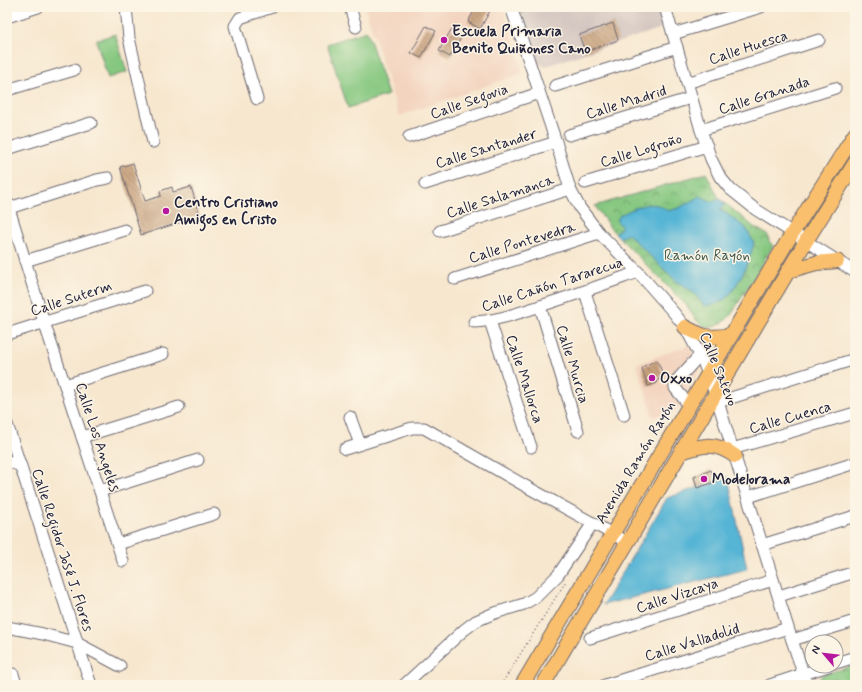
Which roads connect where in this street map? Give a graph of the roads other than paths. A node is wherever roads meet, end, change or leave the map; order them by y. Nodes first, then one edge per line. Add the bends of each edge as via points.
1 (38, 7) edge
2 (126, 7) edge
3 (272, 7) edge
4 (350, 7) edge
5 (511, 7) edge
6 (665, 7) edge
7 (761, 7) edge
8 (7, 17) edge
9 (356, 27) dead end
10 (673, 34) junction
11 (819, 40) dead end
12 (677, 47) junction
13 (74, 70) dead end
14 (687, 83) junction
15 (555, 86) dead end
16 (835, 88) dead end
17 (7, 90) edge
18 (539, 93) junction
19 (691, 98) junction
20 (257, 99) dead end
21 (91, 122) dead end
22 (701, 130) junction
23 (570, 134) dead end
24 (855, 134) edge
25 (409, 137) dead end
26 (153, 142) dead end
27 (556, 142) junction
28 (707, 146) junction
29 (7, 149) edge
30 (855, 163) edge
31 (108, 178) dead end
32 (585, 183) dead end
33 (425, 184) dead end
34 (570, 189) junction
35 (8, 205) edge
36 (125, 230) dead end
37 (440, 231) dead end
38 (793, 232) junction
39 (599, 233) junction
40 (806, 241) junction
41 (25, 261) junction
42 (837, 261) junction
43 (788, 271) junction
44 (638, 272) junction
45 (855, 272) edge
46 (455, 279) dead end
47 (145, 290) dead end
48 (585, 292) junction
49 (540, 306) junction
50 (490, 321) junction
51 (44, 322) junction
52 (474, 322) dead end
53 (685, 326) junction
54 (7, 334) edge
55 (731, 335) junction
56 (163, 354) dead end
57 (700, 355) junction
58 (855, 359) edge
59 (708, 373) junction
60 (65, 385) junction
61 (717, 398) junction
62 (689, 405) junction
63 (179, 407) dead end
64 (855, 413) edge
65 (624, 415) dead end
66 (350, 417) dead end
67 (7, 424) edge
68 (578, 431) dead end
69 (82, 437) junction
70 (360, 444) junction
71 (531, 446) dead end
72 (345, 449) dead end
73 (681, 452) junction
74 (734, 452) junction
75 (198, 460) dead end
76 (7, 462) edge
77 (855, 463) edge
78 (21, 466) junction
79 (100, 491) junction
80 (748, 497) junction
81 (214, 514) dead end
82 (855, 516) edge
83 (593, 523) junction
84 (612, 534) junction
85 (627, 542) junction
86 (118, 544) junction
87 (762, 545) junction
88 (123, 561) dead end
89 (855, 572) edge
90 (773, 580) junction
91 (779, 596) junction
92 (855, 621) edge
93 (7, 627) edge
94 (788, 628) junction
95 (590, 638) dead end
96 (792, 640) junction
97 (77, 643) junction
98 (854, 657) edge
99 (844, 660) edge
100 (120, 666) dead end
101 (12, 674) dead end
102 (815, 674) edge
103 (806, 680) edge
104 (16, 685) edge
105 (91, 685) edge
106 (404, 685) edge
107 (522, 685) edge
108 (543, 685) edge
109 (605, 685) edge
110 (770, 685) edge

1 - 8 street
2 - 26 street via 129,38
3 - 20 street via 240,18 235,26
4 - 9 street
5 - 18 street, Calle Satevo
6 - 10 street
7 - 10 street
10 - 12 street
11 - 14 street, Calle Huesca
12 - 14 street
12 - 15 street
13 - 17 street
14 - 19 street
16 - 22 street, Calle Granada
18 - 25 street, Calle Segovia
18 - 27 street, Calle Satevo
19 - 22 street
19 - 23 street, Calle Madrid
21 - 29 street
22 - 28 street
24 - 38 main road, Avenida Ramón Rayón
27 - 33 street, Calle Santander
27 - 34 street, Calle Satevo
28 - 32 street, Calle Logroño
28 - 38 street via 714,166 730,189 755,210
30 - 40 main road
31 - 35 street
34 - 37 street, Calle Salamanca
34 - 39 street, Calle Satevo via 580,208
35 - 41 street, Calle Los Angeles
36 - 41 street
38 - 40 street
38 - 55 main road, Avenida Ramón Rayón
39 - 44 street, Calle Satevo
39 - 46 street, Calle Pontevedra
40 - 42 street
40 - 43 main road
41 - 51 street, Calle Los Angeles
42 - 43 main road via 816,262
42 - 45 street
43 - 61 main road
44 - 48 street, Calle Cañón Tararecua
44 - 53 street, Calle Satevo
47 - 51 street, Calle Suterm
48 - 49 street, Calle Cañón Tararecua
48 - 65 street
49 - 50 street, Calle Cañón Tararecua
49 - 68 street, Calle Murcia
50 - 52 street, Calle Cañón Tararecua
50 - 71 street, Calle Mallorca
51 - 54 street, Calle Suterm
51 - 60 street, Calle Los Angeles
53 - 55 main road via 707,337
53 - 57 street, Calle Satevo
55 - 59 main road, Avenida Ramón Rayón
56 - 60 street
57 - 59 street, Calle Satevo
57 - 62 street via 675,384 675,388
58 - 61 street
59 - 61 street, Calle Satevo
59 - 62 main road, Avenida Ramón Rayón
60 - 69 street, Calle Los Angeles
61 - 73 main road
61 - 74 street, Calle Satevo
62 - 84 main road, Avenida Ramón Rayón
63 - 69 street
64 - 74 street, Calle Cuenca
66 - 70 street
67 - 78 street, Calle Regidor José J. Flores
69 - 79 street, Calle Los Angeles
70 - 72 street
70 - 83 street via 412,428 424,428
73 - 74 main road via 703,445
73 - 85 main road
74 - 80 street, Calle Satevo
75 - 79 street
76 - 78 street
77 - 80 street
78 - 97 street, Calle Regidor José J. Flores
79 - 86 street, Calle Los Angeles
80 - 87 street, Calle Satevo
81 - 86 street
82 - 87 street
83 - 84 street
83 - 106 street via 558,575 536,597 524,604 476,621
84 - 85 street
84 - 107 main road, Avenida Ramón Rayón
85 - 108 main road
86 - 88 street, Calle Los Angeles
87 - 90 street, Calle Satevo
89 - 91 street
90 - 91 street, Calle Satevo
90 - 95 street, Calle Vizcaya
91 - 94 street, Calle Satevo
92 - 96 street
93 - 97 street
94 - 96 street, Calle Satevo
94 - 109 street, Calle Valladolid
96 - 103 street, Calle Satevo
97 - 100 street
97 - 105 street, Calle Regidor José J. Flores
98 - 99 street
101 - 104 street
102 - 103 street
103 - 110 street

